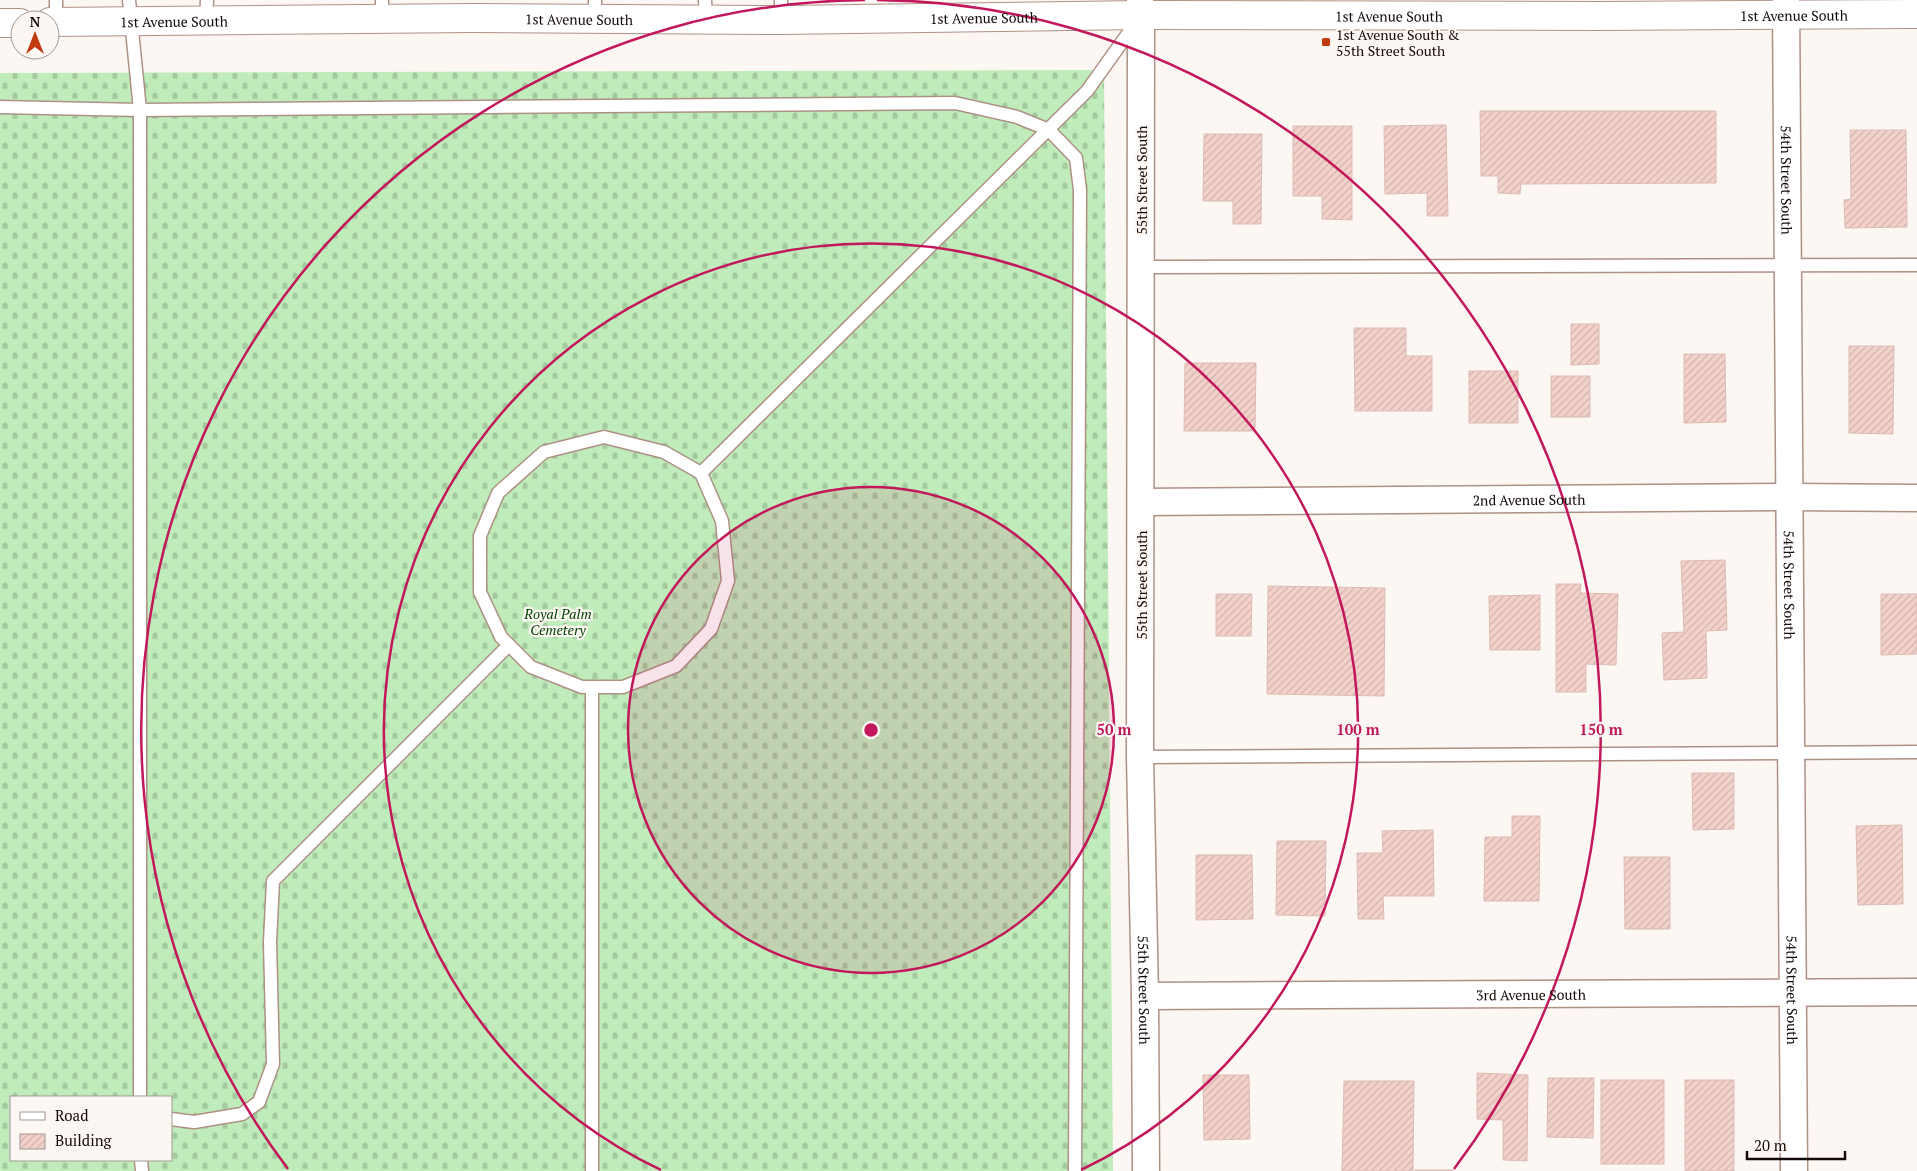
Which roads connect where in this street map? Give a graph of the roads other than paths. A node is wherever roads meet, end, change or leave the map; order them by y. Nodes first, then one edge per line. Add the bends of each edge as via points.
1 (1141, 8) edge
2 (1786, 8) edge
3 (473, 9) edge
4 (382, 10) edge
5 (595, 10) edge
6 (705, 10) edge
7 (781, 10) edge
8 (131, 11) edge
9 (206, 11) edge
10 (1917, 14) edge
11 (60, 15) edge
12 (0, 106) edge
13 (140, 110) junction
14 (1049, 130) junction
15 (1788, 265) junction
16 (1917, 265) edge
17 (1141, 267) junction
18 (701, 473) junction
19 (1789, 497) junction
20 (1917, 498) edge
21 (1141, 502) junction
22 (509, 644) junction
23 (592, 687) junction
24 (1917, 752) edge
25 (1791, 754) junction
26 (1140, 757) junction
27 (1917, 992) edge
28 (1793, 993) junction
29 (1145, 996) junction
30 (140, 1096) edge
31 (172, 1119) edge
32 (592, 1171) edge
33 (1075, 1171) edge
34 (1146, 1171) edge
35 (1794, 1171) edge

1 - 2 main road, 1st Avenue South
1 - 7 main road, 1st Avenue South
1 - 14 lane via 1087,91
1 - 17 street, 55th Street South
2 - 10 main road, 1st Avenue South
2 - 15 street, 54th Street South
3 - 4 main road, 1st Avenue South
3 - 5 main road, 1st Avenue South
4 - 9 main road, 1st Avenue South
5 - 6 main road, 1st Avenue South
6 - 7 main road, 1st Avenue South
8 - 9 main road, 1st Avenue South
8 - 11 main road, 1st Avenue South
8 - 13 lane
12 - 13 lane
13 - 14 lane via 955,103 1017,117
13 - 30 lane
14 - 18 lane
14 - 33 lane via 1076,158 1080,190
15 - 16 lane
15 - 17 lane
15 - 19 street, 54th Street South
17 - 21 street, 55th Street South
18 - 22 lane via 664,452 604,437 544,452 498,493 480,536 480,592 501,637
18 - 23 lane via 722,521 728,581 711,629 676,666 623,687
19 - 20 street, 2nd Avenue South
19 - 21 street, 2nd Avenue South
19 - 25 street, 54th Street South
21 - 26 street, 55th Street South
22 - 23 lane via 531,667 582,687
22 - 31 lane via 273,881 270,942 273,1064 259,1102 242,1114 194,1122
23 - 32 lane
24 - 25 lane
25 - 26 lane
25 - 28 street, 54th Street South
26 - 29 street, 55th Street South
27 - 28 street, 3rd Avenue South
28 - 29 street, 3rd Avenue South
28 - 35 street, 54th Street South
29 - 34 street, 55th Street South

